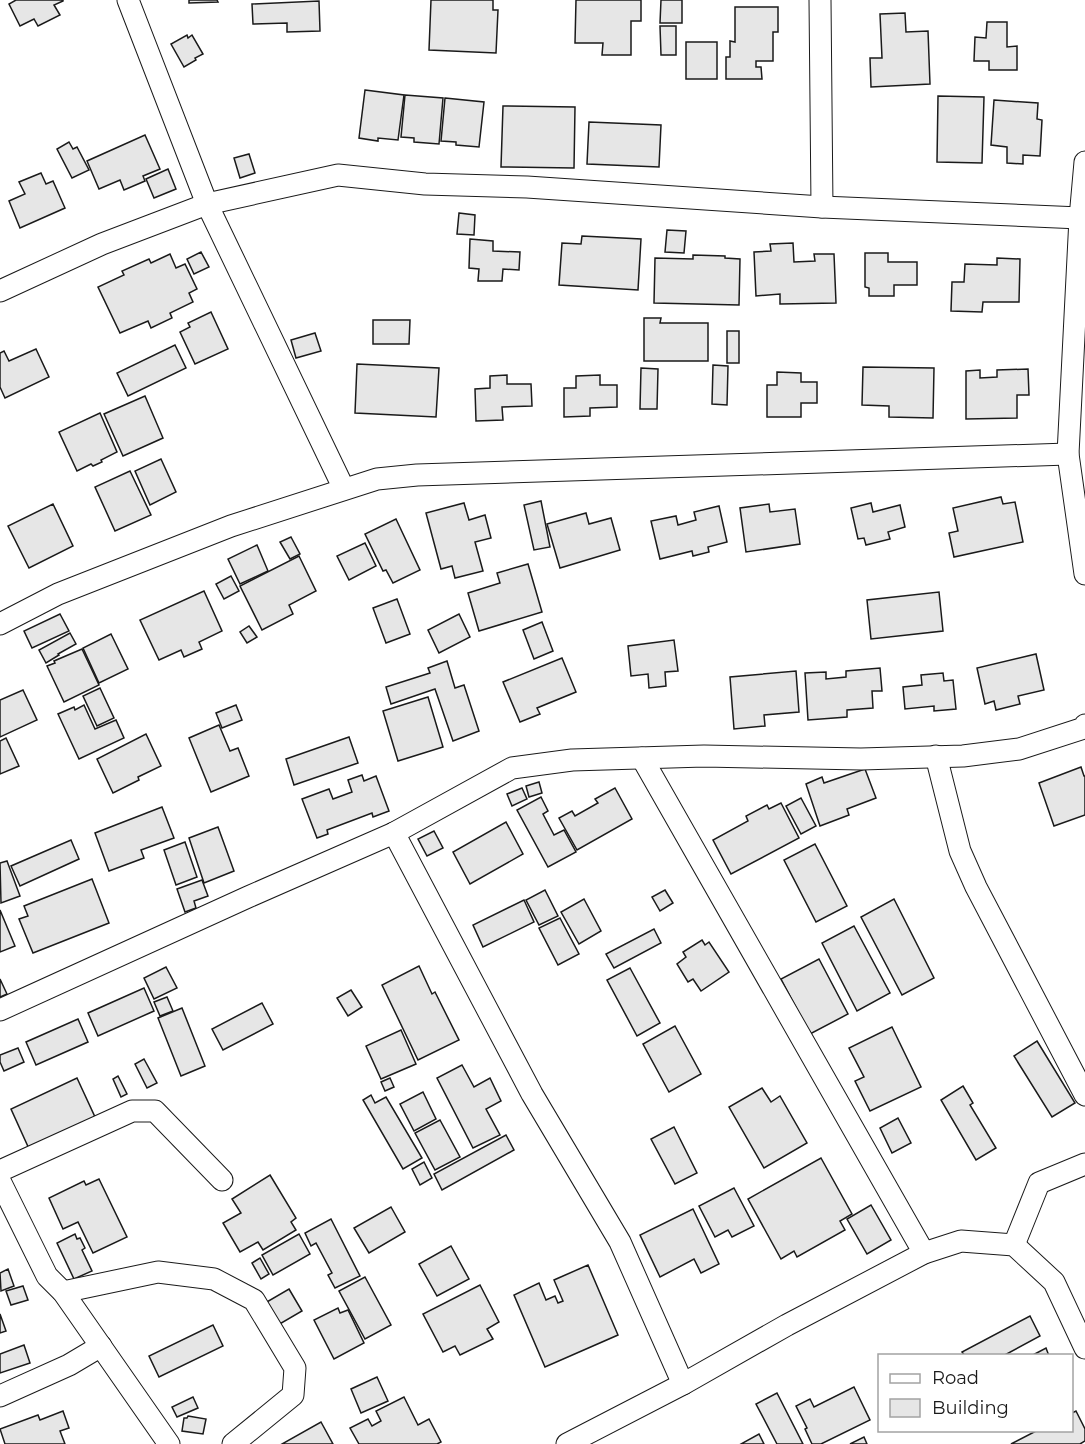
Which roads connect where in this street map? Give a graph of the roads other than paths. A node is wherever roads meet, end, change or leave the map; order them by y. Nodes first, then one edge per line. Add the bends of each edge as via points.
1 (128, 0) edge
2 (820, 0) edge
3 (1085, 162) edge
4 (207, 204) junction
5 (822, 207) junction
6 (1080, 218) junction
7 (0, 291) edge
8 (1068, 454) junction
9 (344, 489) junction
10 (1085, 574) edge
11 (0, 624) edge
12 (1085, 726) edge
13 (936, 756) junction
14 (642, 758) junction
15 (394, 833) junction
16 (0, 1010) edge
17 (1085, 1095) edge
18 (1085, 1164) edge
19 (0, 1171) edge
20 (222, 1180) dead end
21 (0, 1181) edge
22 (1014, 1245) junction
23 (924, 1253) junction
24 (63, 1292) junction
25 (101, 1346) junction
26 (1085, 1348) edge
27 (683, 1384) junction
28 (0, 1396) edge
29 (169, 1444) edge
30 (233, 1444) edge
31 (567, 1444) edge

1 - 4 street
2 - 5 street
3 - 6 street
4 - 5 street via 338,175 425,184
4 - 7 street via 102,244
4 - 9 street
5 - 6 street
6 - 8 street
8 - 9 street via 417,476 377,479
8 - 10 street
9 - 11 street via 220,530 58,594
12 - 13 street via 1019,749
13 - 14 street
13 - 17 street via 960,851
14 - 15 street via 572,760 512,768
14 - 23 street
15 - 16 street
15 - 27 street via 532,1094 620,1242
18 - 22 street via 1039,1183
19 - 20 street via 132,1112 155,1111
21 - 24 street via 47,1276
22 - 23 street via 961,1241
22 - 26 street via 1054,1282
23 - 27 street
24 - 25 street
24 - 30 street via 158,1272 214,1279 254,1300 295,1368 293,1395
25 - 28 street
25 - 29 street
27 - 31 street

